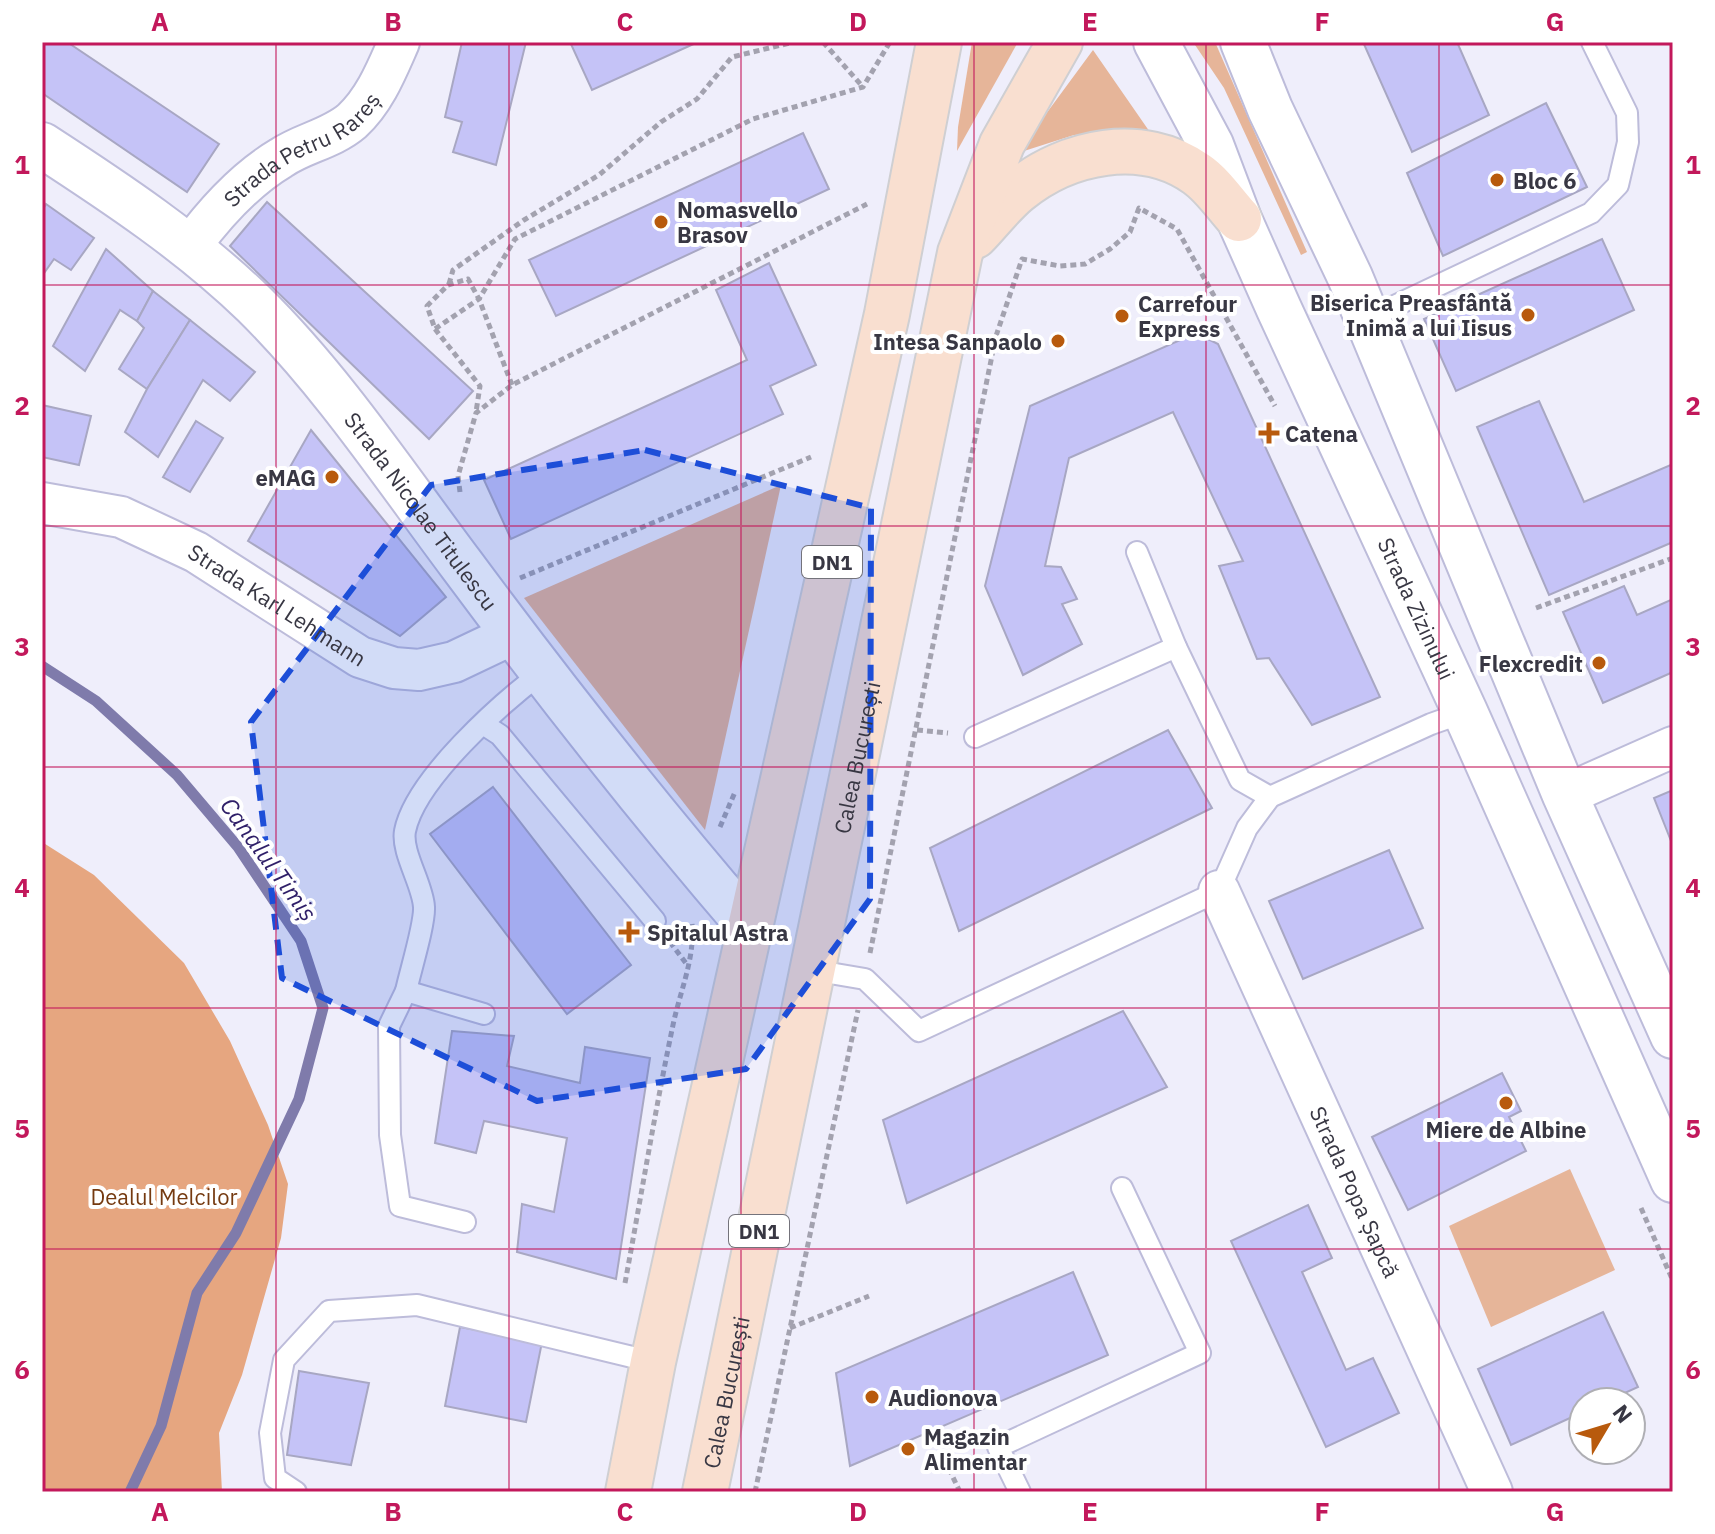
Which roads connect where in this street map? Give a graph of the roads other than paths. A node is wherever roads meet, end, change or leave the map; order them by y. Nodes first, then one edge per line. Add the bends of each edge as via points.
1 (399, 42) edge
2 (939, 42) edge
3 (1060, 42) edge
4 (1156, 42) edge
5 (1243, 42) edge
6 (1592, 42) edge
7 (42, 145) edge
8 (1239, 219) junction
9 (189, 248) junction
10 (960, 253) junction
11 (1367, 319) junction
12 (42, 503) edge
13 (1137, 552) dead end
14 (513, 634) junction
15 (1176, 647) junction
16 (543, 672) junction
17 (1465, 712) junction
18 (483, 724) junction
19 (975, 737) dead end
20 (1673, 747) edge
21 (1565, 795) junction
22 (1270, 797) junction
23 (1219, 891) junction
24 (655, 921) dead end
25 (750, 927) junction
26 (812, 970) junction
27 (406, 991) junction
28 (484, 1014) dead end
29 (1673, 1036) edge
30 (1673, 1180) edge
31 (1122, 1188) dead end
32 (465, 1222) dead end
33 (653, 1362) junction
34 (296, 1492) edge
35 (628, 1492) edge
36 (705, 1492) edge
37 (1020, 1492) edge
38 (1492, 1492) edge

1 - 9 street, Strada Petru Rareș via 382,82 352,120 282,156 256,176 210,219
2 - 25 main road, DN1 via 887,314
3 - 10 main road, Calea București / DN1 via 1002,144
4 - 8 main road, Strada Zizinului via 1211,145
5 - 11 main road
6 - 11 lane via 1627,113 1628,142 1618,185 1591,213
7 - 9 main road, Strada Nicolae Titulescu
8 - 10 main road via 1198,174 1168,159 1135,151 1096,153 1056,166 1017,191
8 - 17 main road, Strada Zizinului
9 - 14 main road, Strada Nicolae Titulescu via 253,304 311,367
10 - 26 main road, Calea București / DN1
11 - 21 main road
12 - 14 street, Strada Karl Lehmann via 121,517 196,552 360,657 394,668 419,670 454,662
13 - 15 lane
14 - 16 main road, Strada Nicolae Titulescu
15 - 19 lane
15 - 22 lane via 1240,780
16 - 18 lane
16 - 25 main road, Strada Nicolae Titulescu
17 - 22 lane
17 - 30 main road, Strada Zizinului
18 - 24 lane via 500,735
18 - 27 lane via 413,806 404,834 424,908
20 - 21 street
21 - 29 main road
22 - 23 lane via 1247,828
23 - 26 lane via 919,1031 865,979
23 - 38 street, Strada Popa Șapcă
25 - 33 main road, DN1
26 - 36 main road, Calea București / DN1
27 - 28 lane
27 - 32 lane via 389,1026 390,1135 400,1206
31 - 37 lane via 1200,1353 998,1447
33 - 34 lane via 417,1305 329,1311 284,1360 270,1433 275,1478
33 - 35 main road, DN1

